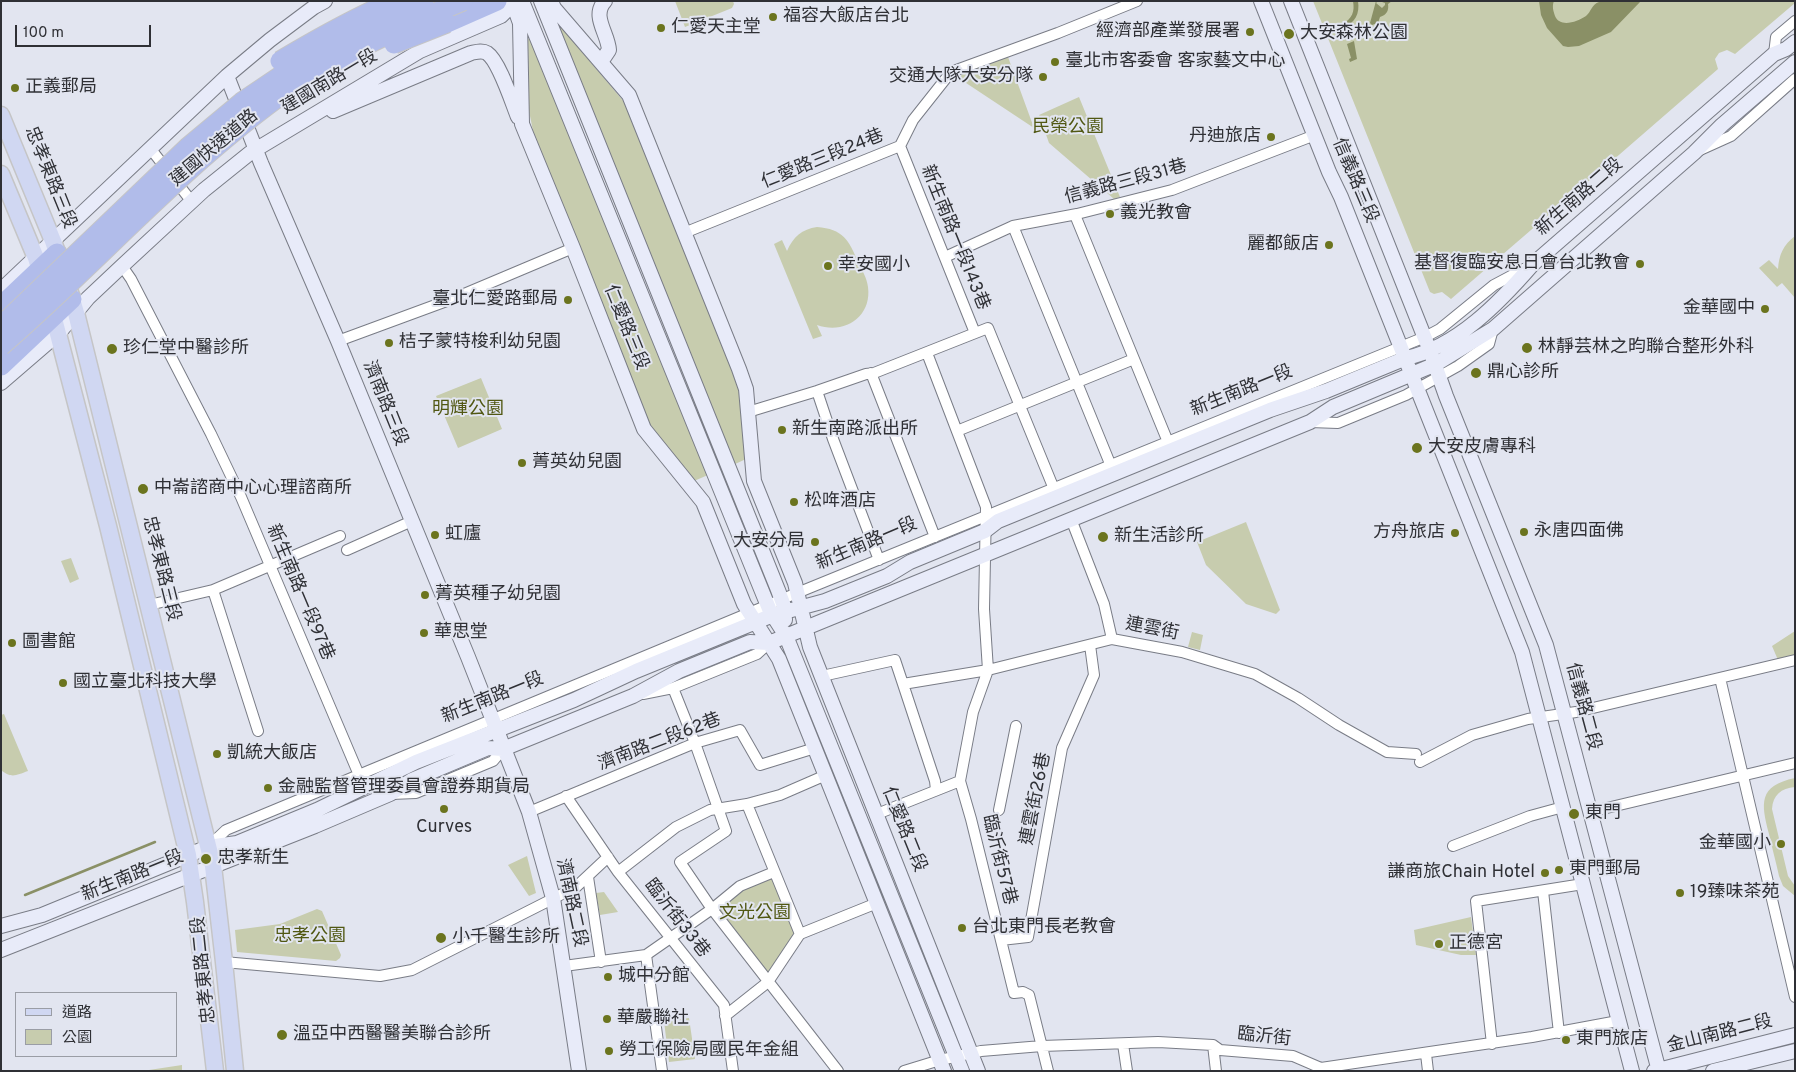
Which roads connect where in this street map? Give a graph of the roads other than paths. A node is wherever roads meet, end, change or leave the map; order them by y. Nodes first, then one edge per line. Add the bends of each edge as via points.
1 (325, 1) edge
2 (394, 1) edge
3 (424, 1) edge
4 (463, 1) edge
5 (511, 1) edge
6 (541, 1) edge
7 (551, 1) edge
8 (605, 1) edge
9 (1137, 1) edge
10 (1261, 1) edge
11 (1291, 1) edge
12 (1795, 21) edge
13 (1795, 42) edge
14 (1774, 54) junction
15 (602, 62) junction
16 (1793, 72) edge
17 (227, 76) junction
18 (1, 115) edge
19 (306, 120) junction
20 (522, 124) junction
21 (1315, 135) junction
22 (900, 146) junction
23 (150, 148) junction
24 (256, 149) junction
25 (166, 168) junction
26 (1, 174) edge
27 (192, 202) junction
28 (1075, 215) junction
29 (134, 222) junction
30 (1013, 226) junction
31 (684, 233) junction
32 (55, 247) junction
33 (573, 248) junction
34 (945, 257) junction
35 (38, 264) junction
36 (1534, 264) junction
37 (122, 266) junction
38 (5, 297) edge
39 (74, 306) junction
40 (56, 324) junction
41 (1, 326) edge
42 (975, 333) junction
43 (1425, 337) junction
44 (338, 342) junction
45 (1430, 350) junction
46 (927, 353) junction
47 (1403, 353) junction
48 (6, 355) edge
49 (1134, 359) junction
50 (1438, 370) junction
51 (871, 373) junction
52 (1412, 374) junction
53 (1076, 382) junction
54 (1, 383) edge
55 (1418, 390) junction
56 (817, 391) junction
57 (1019, 405) junction
58 (748, 412) junction
59 (1310, 422) junction
60 (957, 431) junction
61 (1168, 442) junction
62 (1111, 466) junction
63 (1054, 490) junction
64 (1071, 519) junction
65 (412, 521) junction
66 (985, 523) junction
67 (340, 536) dead end
68 (935, 537) junction
69 (347, 550) dead end
70 (985, 554) junction
71 (879, 560) junction
72 (270, 565) junction
73 (213, 590) junction
74 (799, 600) junction
75 (149, 605) junction
76 (775, 608) junction
77 (753, 618) junction
78 (806, 628) junction
79 (786, 636) junction
80 (1112, 639) junction
81 (769, 643) junction
82 (1090, 645) junction
83 (1795, 660) edge
84 (988, 670) junction
85 (822, 676) junction
86 (1720, 678) junction
87 (903, 684) junction
88 (673, 688) junction
89 (633, 696) junction
90 (1564, 714) junction
91 (1540, 718) junction
92 (493, 725) junction
93 (1016, 726) dead end
94 (258, 731) dead end
95 (695, 743) junction
96 (815, 748) junction
97 (504, 749) junction
98 (1795, 763) edge
99 (359, 775) junction
100 (826, 775) junction
101 (1742, 775) junction
102 (960, 781) junction
103 (936, 790) junction
104 (566, 796) junction
105 (747, 804) junction
106 (1563, 807) junction
107 (718, 810) junction
108 (999, 810) dead end
109 (529, 812) junction
110 (1590, 812) junction
111 (877, 814) junction
112 (1453, 846) dead end
113 (208, 847) junction
114 (188, 855) junction
115 (608, 858) junction
116 (213, 866) junction
117 (618, 872) junction
118 (774, 872) junction
119 (191, 874) junction
120 (588, 877) junction
121 (1584, 884) junction
122 (1543, 891) junction
123 (553, 898) junction
124 (877, 903) junction
125 (712, 909) junction
126 (1, 926) edge
127 (800, 934) junction
128 (670, 938) junction
129 (1001, 940) junction
130 (1, 950) edge
131 (646, 955) junction
132 (1791, 961) edge
133 (224, 962) junction
134 (601, 962) junction
135 (564, 966) junction
136 (768, 982) junction
137 (1795, 996) edge
138 (725, 1016) junction
139 (1618, 1022) junction
140 (1559, 1033) junction
141 (1795, 1035) edge
142 (1123, 1044) junction
143 (1492, 1044) junction
144 (1213, 1045) junction
145 (1042, 1046) junction
146 (1795, 1051) edge
147 (971, 1053) junction
148 (1426, 1054) junction
149 (956, 1056) junction
150 (942, 1065) edge
151 (1657, 1070) edge
152 (1719, 1070) edge
153 (215, 1071) edge
154 (235, 1071) edge
155 (579, 1071) edge
156 (662, 1071) edge
157 (733, 1071) edge
158 (838, 1071) edge
159 (904, 1071) edge
160 (962, 1071) edge
161 (978, 1071) edge
162 (1048, 1071) edge
163 (1127, 1071) edge
164 (1216, 1071) edge
165 (1428, 1071) edge
166 (1632, 1071) edge

1 - 17 main road
2 - 25 highway, bridge via 312,42 245,85 202,124
3 - 25 highway, 建國快速道路, bridge via 294,67 242,102
4 - 29 highway, 建國快速道路, bridge via 420,18 305,78 198,161
5 - 19 main road, 建國南路一段 via 501,16 420,51
5 - 20 main road, 仁愛路三段 via 520,23
5 - 29 highway, bridge via 447,22 365,55 314,84 230,147 192,183
5 - 76 main road, 仁愛路三段
6 - 76 main road
7 - 15 main road
8 - 15 main road via 599,14 609,50
9 - 22 street, 仁愛路三段24巷 via 951,72 913,120
10 - 21 main road, 信義路三段
11 - 43 main road, 信義路三段
12 - 14 street, 新生南路二段 via 1776,37
13 - 14 main road, 新生南路二段
14 - 16 main road
14 - 36 main road, 新生南路二段
15 - 31 main road via 629,95
16 - 50 main road via 1722,125 1493,329
17 - 23 main road
17 - 24 main road, 濟南路三段
18 - 32 main road, 忠孝東路三段
19 - 20 main road via 471,52 482,51 488,53 498,67
19 - 24 main road, 建國南路一段
20 - 33 main road, 仁愛路三段
21 - 28 street, 信義路三段31巷 via 1188,185
21 - 47 main road, 信義路三段
22 - 31 street, 仁愛路三段24巷
22 - 34 street, 新生南路一段143巷
23 - 27 street
23 - 32 main road
24 - 27 main road, 建國南路一段
24 - 44 main road, 濟南路三段
25 - 41 highway, 建國快速道路, bridge
26 - 35 main road
27 - 37 main road, 建國南路一段
28 - 30 street, 信義路三段31巷
28 - 49 street
29 - 48 highway, 建國快速道路, bridge
30 - 34 street, 信義路三段31巷
30 - 53 street
31 - 58 main road via 739,369 746,389
32 - 35 highway
32 - 39 main road, 忠孝東路三段
33 - 44 street
33 - 77 main road, 仁愛路三段 via 644,429 703,502 744,604
34 - 42 street, 新生南路一段143巷
35 - 38 highway
35 - 40 main road
36 - 43 street, 新生南路一段 via 1494,285 1440,329
36 - 45 main road, 新生南路二段 via 1502,299 1447,343
37 - 39 main road, 建國南路一段 via 88,298
37 - 72 street, 新生南路一段97巷 via 211,434
39 - 40 highway
39 - 75 main road, 忠孝東路三段
40 - 48 highway
40 - 54 main road
40 - 114 main road
42 - 46 street
42 - 57 street, 新生南路一段143巷 via 988,328
43 - 45 main road, 信義路三段
43 - 47 street, 新生南路一段
44 - 65 main road, 濟南路三段
45 - 47 main road, 新生南路二段 via 1418,356
45 - 50 main road, 信義路三段
46 - 51 street
46 - 60 street
47 - 52 main road, 信義路三段
47 - 61 street, 新生南路一段
47 - 66 main road, 新生南路一段 via 1326,391 1270,410 998,521
49 - 53 street
49 - 61 street
50 - 52 main road
50 - 55 street, 新生南路一段
50 - 90 main road, 信義路二段 via 1546,645
51 - 56 street
51 - 68 street
52 - 55 main road
52 - 59 main road, 新生南路一段 via 1333,407
53 - 57 street
53 - 62 street
55 - 59 street, 新生南路一段 via 1338,423
55 - 91 main road via 1522,652
56 - 58 street
56 - 71 street
57 - 60 street
57 - 63 street, 新生南路一段143巷
58 - 74 main road via 754,481
59 - 64 main road, 新生南路一段
60 - 66 street via 986,507
61 - 62 street, 新生南路一段
62 - 63 street, 新生南路一段
63 - 66 street, 新生南路一段
64 - 70 main road, 新生南路一段
64 - 80 street via 1104,604
65 - 69 street
65 - 92 main road, 濟南路三段
66 - 68 street, 新生南路一段
66 - 70 street
66 - 74 main road, 新生南路一段 via 887,576 825,600
67 - 72 street
68 - 71 street, 新生南路一段
70 - 78 main road, 新生南路一段
70 - 84 street
71 - 74 street, 新生南路一段
72 - 73 street
72 - 99 street, 新生南路一段97巷
73 - 75 street
73 - 94 street
74 - 76 main road, 新生南路一段
74 - 78 main road, 仁愛路二段
75 - 113 main road, 忠孝東路三段
76 - 77 main road, 新生南路一段
76 - 79 main road, 仁愛路二段
77 - 81 main road, 仁愛路三段
77 - 92 main road, 新生南路一段 via 590,693
78 - 79 main road, 新生南路一段
78 - 85 main road, 仁愛路二段
79 - 81 main road, 新生南路一段
79 - 149 main road, 仁愛路二段
80 - 82 street, 連雲街
80 - 91 street, 連雲街 via 1182,652 1255,674 1387,752 1418,758 1472,735
81 - 88 street, 新生南路一段 via 758,654
81 - 89 main road, 新生南路一段 via 750,642 679,671
81 - 96 main road via 779,659
82 - 84 street, 連雲街
82 - 129 street, 連雲街26巷 via 1094,675 1062,748 1028,937
83 - 86 street, 連雲街
84 - 87 street, 連雲街
84 - 102 street, 臨沂街57巷 via 973,712
85 - 87 street via 895,660
85 - 111 main road, 仁愛路二段
86 - 90 street, 連雲街
86 - 101 street
87 - 103 street
88 - 89 street, 新生南路一段
88 - 95 street
89 - 97 main road, 新生南路一段
90 - 91 street, 連雲街
90 - 110 main road, 信義路二段
91 - 106 main road
92 - 97 main road, 濟南路三段
92 - 99 street, 新生南路一段
92 - 113 main road, 新生南路一段 via 317,810 237,843
93 - 108 street
95 - 96 street, 濟南路二段62巷 via 740,730 760,765
95 - 104 street, 濟南路二段62巷
95 - 107 street
96 - 100 main road
97 - 109 main road, 濟南路二段
97 - 116 main road, 新生南路一段 via 488,748 412,780 390,794
98 - 101 street
99 - 113 street, 新生南路一段 via 226,830
100 - 105 street via 780,795
100 - 124 main road
101 - 110 street
101 - 132 street
102 - 103 street
102 - 129 street, 臨沂街57巷
103 - 111 street
104 - 109 street, 濟南路二段62巷
104 - 115 street, 臨沂街33巷
105 - 107 street
105 - 118 street
106 - 112 street
106 - 121 main road
107 - 117 street via 710,810 676,827
107 - 125 street via 726,831 680,862
109 - 123 main road, 濟南路二段
110 - 151 main road, 信義路二段
111 - 147 main road, 仁愛路二段
113 - 114 main road, 新生南路一段
113 - 116 main road, 忠孝東路三段
114 - 119 main road
114 - 126 main road, 新生南路一段 via 42,915
115 - 117 street, 臨沂街33巷
115 - 120 street
116 - 119 main road, 新生南路一段
116 - 133 main road, 忠孝東路二段
117 - 128 street, 臨沂街33巷
118 - 125 street via 740,886
118 - 127 street
119 - 130 main road, 新生南路一段
119 - 153 main road, 忠孝東路二段
120 - 123 street
120 - 134 street
121 - 122 street
121 - 139 main road
122 - 140 street
122 - 143 street via 1476,901
123 - 133 street via 402,973 380,976
123 - 135 main road, 濟南路二段
124 - 127 street
124 - 150 main road
125 - 128 street
125 - 136 street
127 - 136 street
128 - 131 street
128 - 138 street, 臨沂街33巷 via 724,1005
129 - 145 street, 臨沂街57巷 via 1014,993 1024,992 1029,996
131 - 134 street
131 - 156 street
132 - 137 street
133 - 154 main road, 忠孝東路二段
134 - 135 street
135 - 155 main road, 濟南路二段
136 - 138 street
136 - 158 street
138 - 157 street, 臨沂街33巷
139 - 140 street, 臨沂街
139 - 166 main road
140 - 143 street, 臨沂街
141 - 151 main road, 金山南路二段
142 - 144 street, 臨沂街
142 - 145 street, 臨沂街
142 - 163 street
143 - 148 street, 臨沂街
144 - 148 street, 臨沂街 via 1220,1050 1293,1056 1321,1068
144 - 164 street
145 - 147 street, 臨沂街
145 - 162 street
146 - 152 main road, 金山南路二段
147 - 149 street, 臨沂街
147 - 161 main road, 仁愛路二段
148 - 165 street
149 - 150 street, 臨沂街
149 - 160 main road, 仁愛路二段
150 - 159 street, 臨沂街

